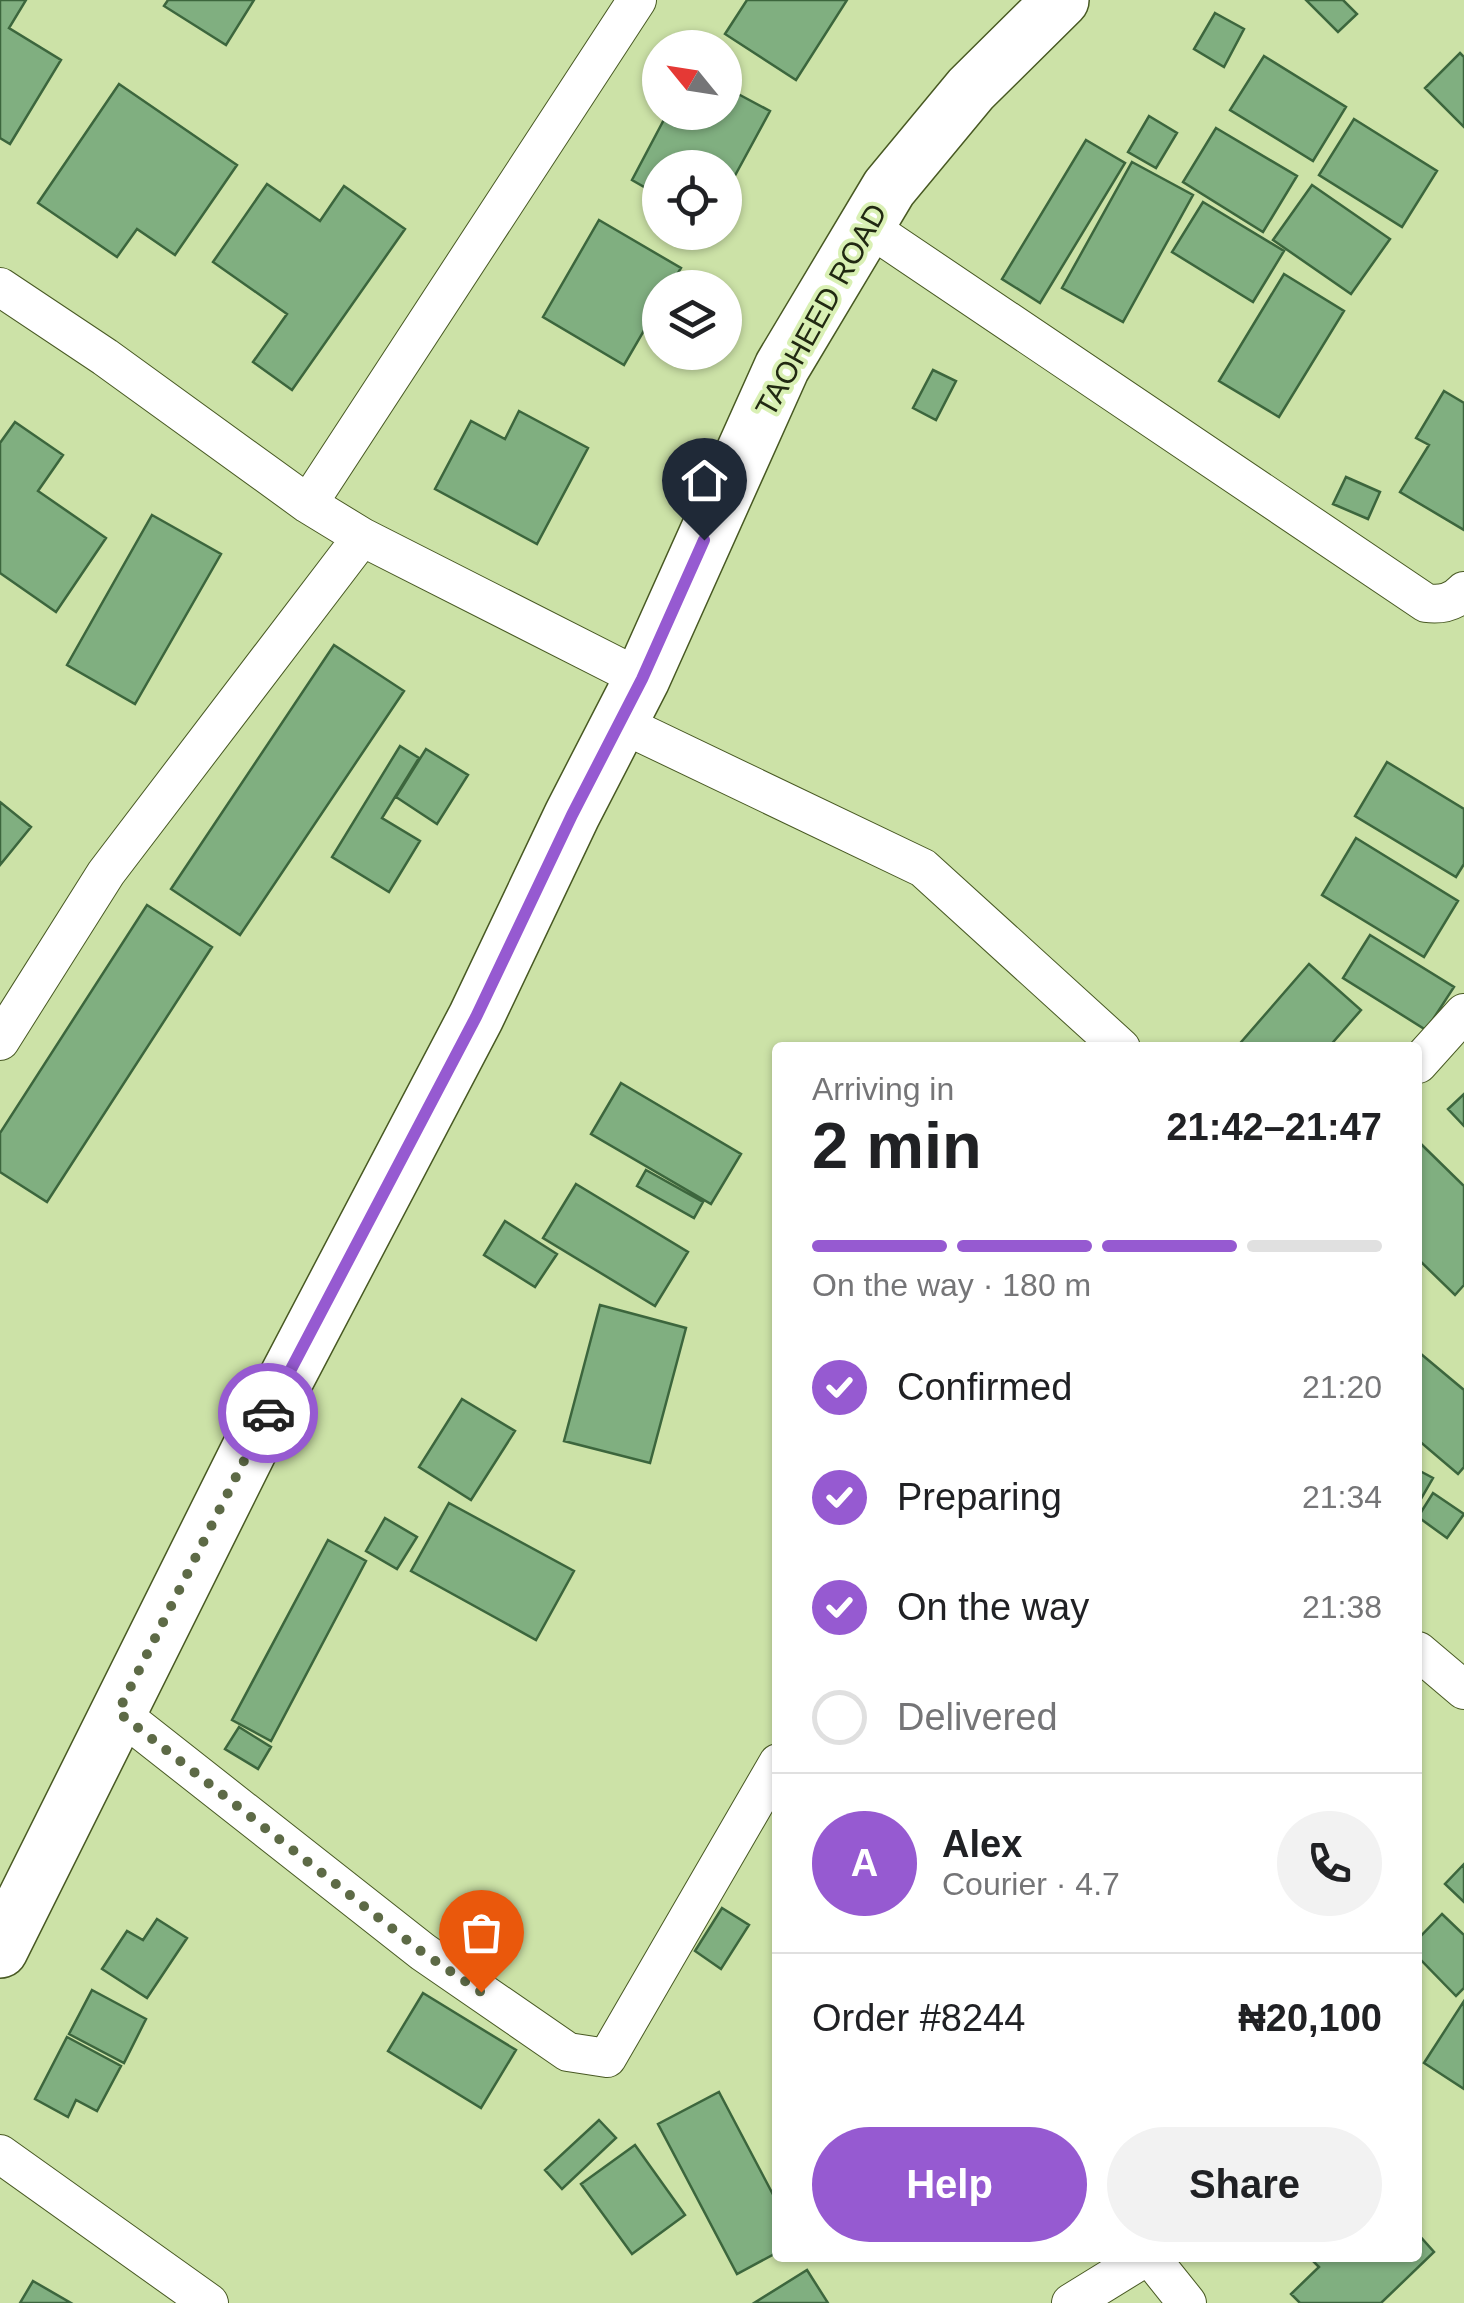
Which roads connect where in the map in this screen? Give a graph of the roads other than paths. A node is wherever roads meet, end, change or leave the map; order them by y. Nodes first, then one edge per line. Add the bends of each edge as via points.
1 (1060, 0) edge
2 (623, 5) edge
3 (866, 226) junction
4 (0, 287) edge
5 (308, 504) junction
6 (362, 537) junction
7 (1464, 590) edge
8 (631, 701) junction
9 (1464, 1014) edge
10 (0, 1041) edge
11 (1114, 1042) edge
12 (1422, 1060) edge
13 (1422, 1654) edge
14 (1464, 1690) edge
15 (118, 1712) junction
16 (772, 1773) edge
17 (0, 1950) edge
18 (0, 2154) edge
19 (1141, 2262) edge
20 (1151, 2262) edge
21 (209, 2303) edge
22 (1071, 2303) edge
23 (1186, 2303) edge

1 - 3 main road, TAOHEED ROAD via 971,90 889,188
2 - 5 street
3 - 7 street via 1426,603 1441,605
3 - 8 main road, TAOHEED ROAD via 782,367
4 - 5 street
5 - 6 street
6 - 8 street
6 - 10 street via 106,874
8 - 11 street via 922,868
8 - 15 main road, TAOHEED ROAD
9 - 12 street
13 - 14 street
15 - 16 street via 422,1952 568,2052 606,2058
15 - 17 main road, TAOHEED ROAD
18 - 21 street
19 - 22 street
20 - 23 street

